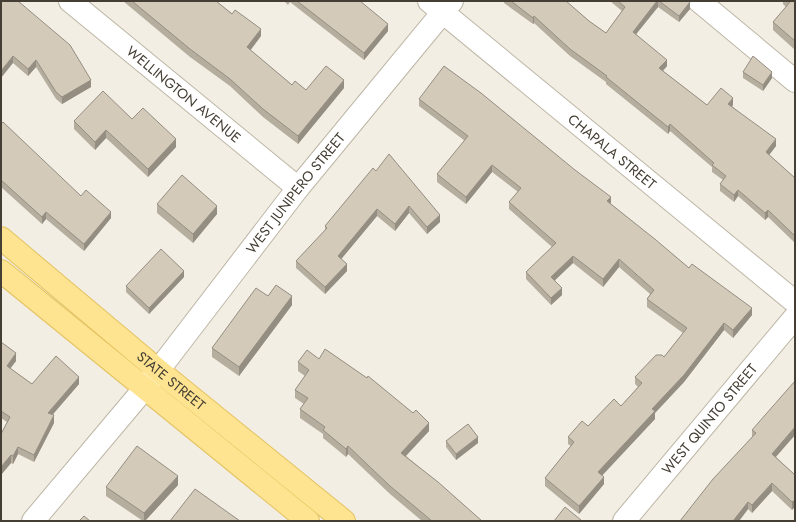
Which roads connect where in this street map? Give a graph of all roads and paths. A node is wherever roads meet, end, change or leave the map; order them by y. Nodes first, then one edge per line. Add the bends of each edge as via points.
1 (70, 1) edge
2 (699, 1) edge
3 (441, 5) edge
4 (795, 82) edge
5 (298, 188) junction
6 (1, 238) edge
7 (1, 271) edge
8 (795, 302) edge
9 (795, 317) edge
10 (159, 371) junction
11 (144, 389) junction
12 (333, 518) edge
13 (33, 521) edge
14 (308, 521) edge
15 (624, 521) edge

1 - 5 street, WELLINGTON AVENUE
2 - 4 street
3 - 5 street, WEST JUNIPERO STREET
3 - 8 street, CHAPALA STREET
5 - 10 street, WEST JUNIPERO STREET
6 - 10 main road, STATE STREET
7 - 11 main road, STATE STREET
9 - 15 street, WEST QUINTO STREET
10 - 11 street, WEST JUNIPERO STREET
10 - 12 main road, STATE STREET
11 - 13 street, WEST JUNIPERO STREET
11 - 14 main road, STATE STREET

